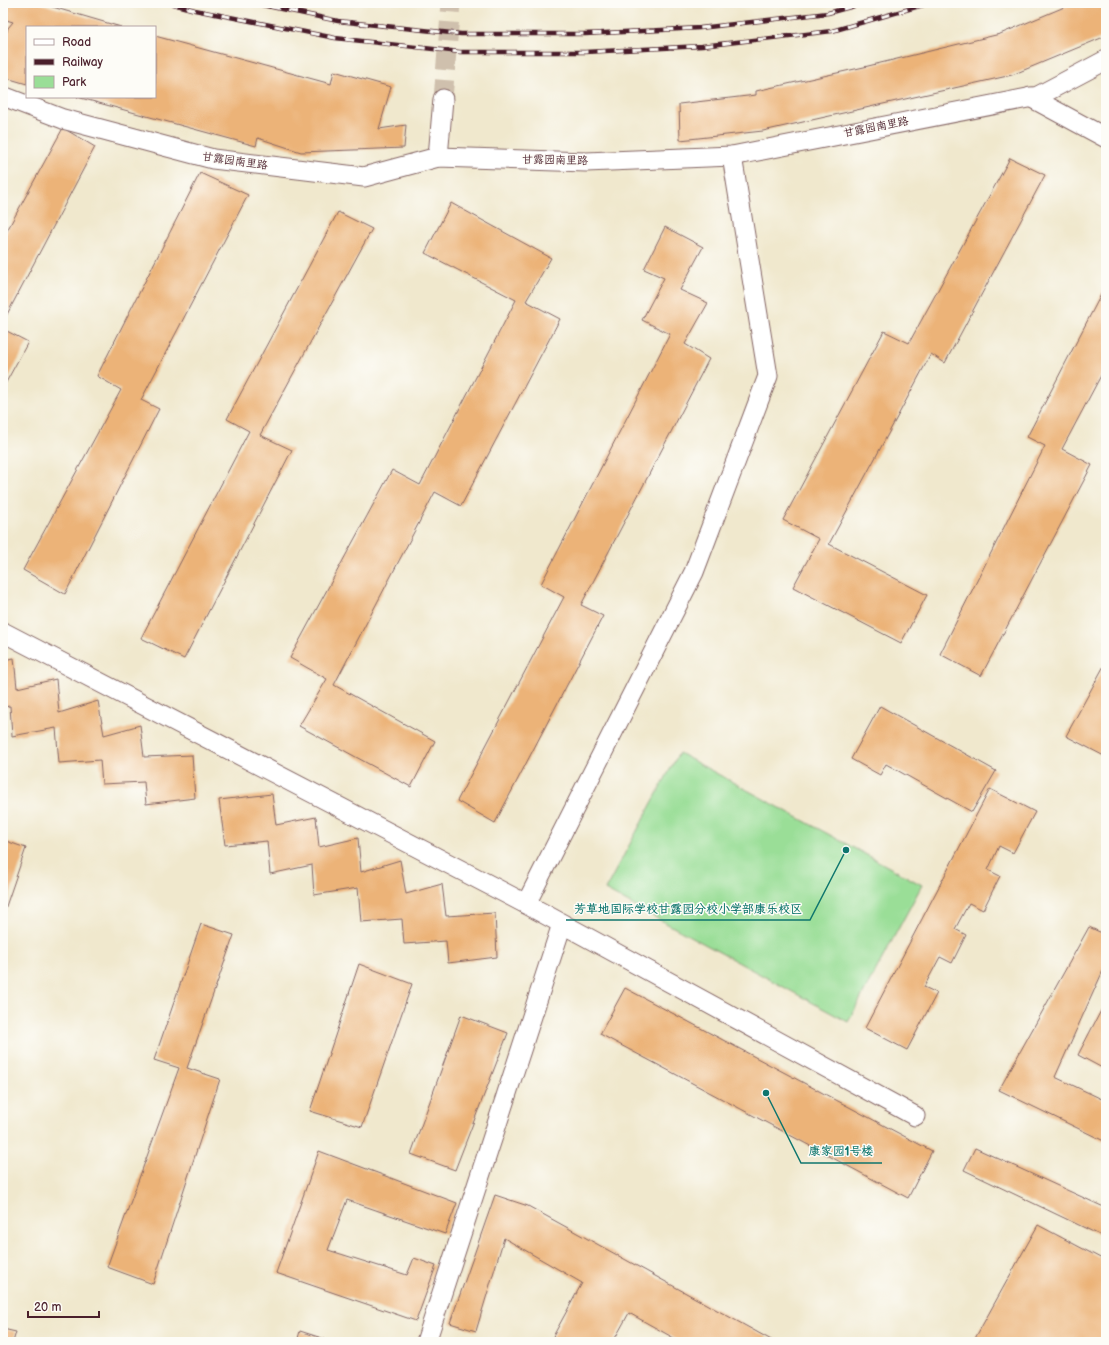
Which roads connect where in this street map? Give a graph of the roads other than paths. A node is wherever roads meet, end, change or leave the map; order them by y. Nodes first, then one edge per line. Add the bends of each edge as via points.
1 (1106, 60) edge
2 (3, 96) edge
3 (1030, 97) junction
4 (443, 99) tunnel mouth
5 (1106, 138) edge
6 (732, 156) junction
7 (438, 157) junction
8 (3, 632) edge
9 (526, 904) junction
10 (562, 924) junction
11 (915, 1116) dead end
12 (426, 1342) edge

1 - 3 street, 甘露园南里路 via 1038,96
2 - 7 street, 甘露园南里路 via 63,119 213,159 364,177
3 - 5 street
3 - 6 street, 甘露园南里路
4 - 7 street
6 - 7 street, 甘露园南里路 via 586,162
6 - 9 street via 768,376 694,572
8 - 9 street
9 - 10 street
10 - 11 street
10 - 12 street

